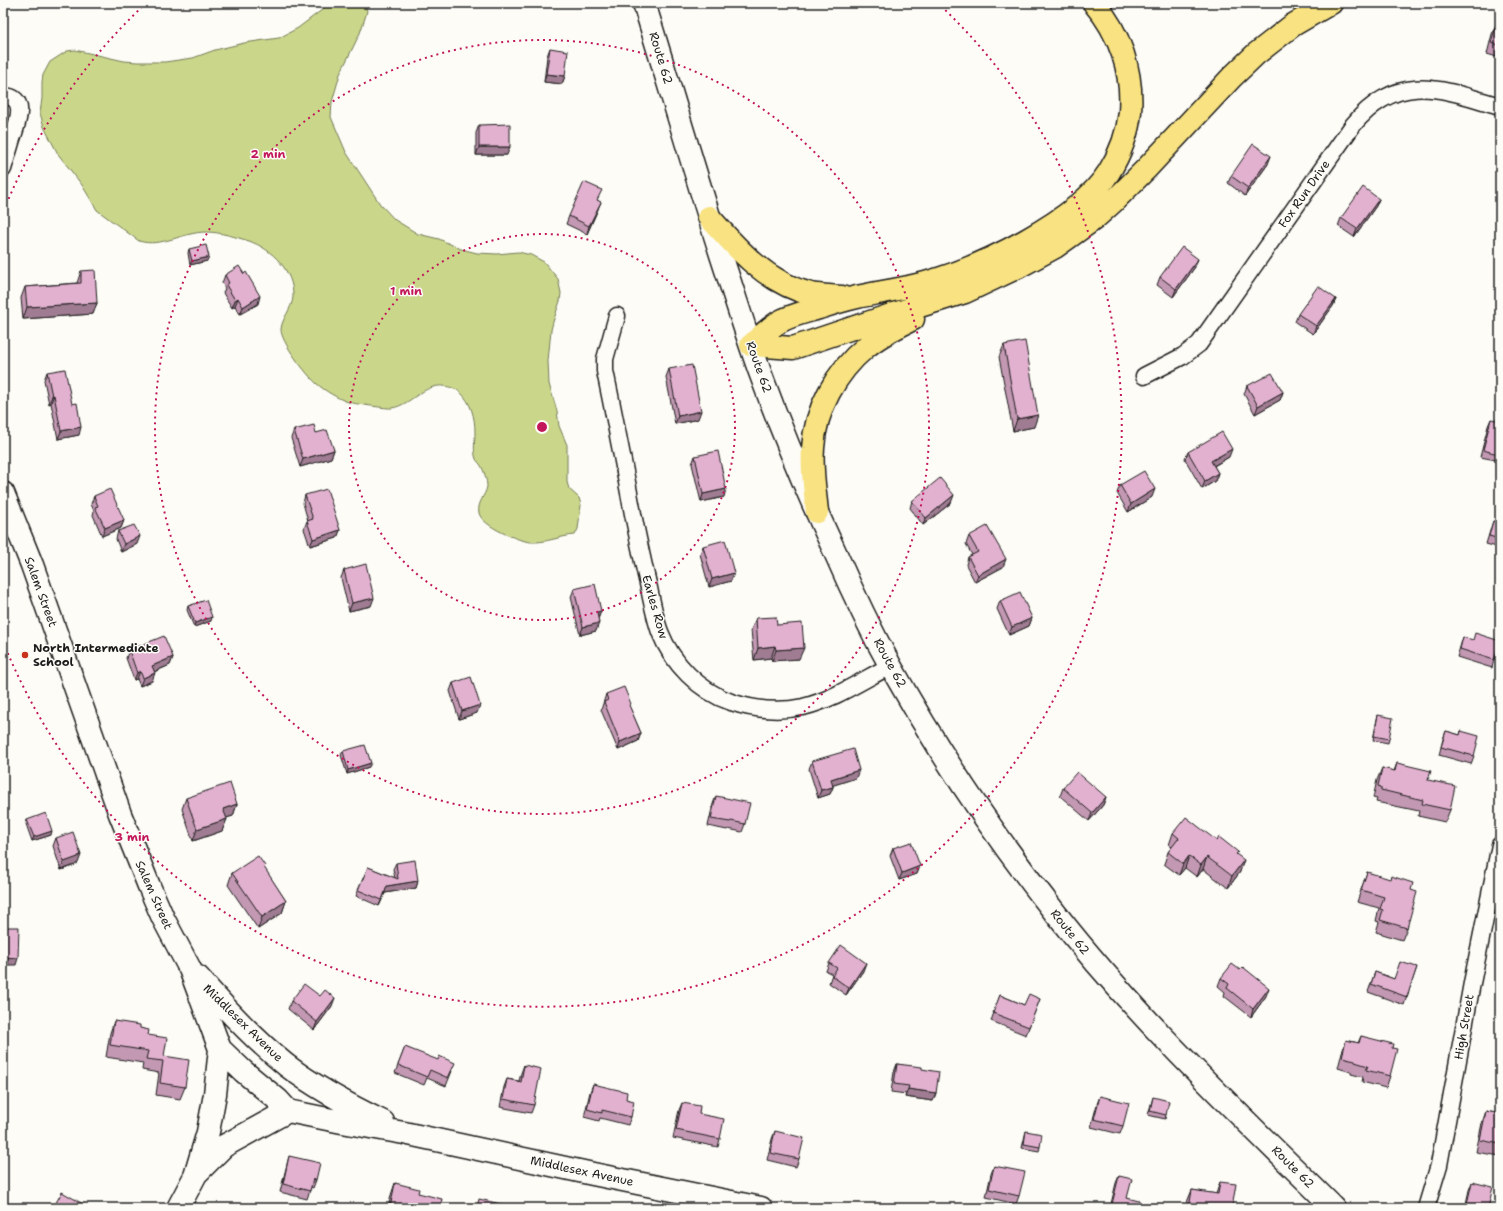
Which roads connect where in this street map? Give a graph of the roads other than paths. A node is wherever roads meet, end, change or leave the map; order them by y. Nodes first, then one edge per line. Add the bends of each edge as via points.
1 (644, 3) edge
2 (1094, 3) edge
3 (1331, 3) edge
4 (3, 96) edge
5 (1500, 106) edge
6 (3, 169) edge
7 (709, 217) junction
8 (965, 292) junction
9 (856, 298) junction
10 (617, 316) dead end
11 (751, 345) junction
12 (1144, 376) dead end
13 (3, 493) edge
14 (816, 512) junction
15 (890, 666) junction
16 (1500, 845) edge
17 (190, 968) junction
18 (220, 1050) junction
19 (268, 1050) junction
20 (288, 1066) junction
21 (288, 1111) junction
22 (404, 1132) junction
23 (195, 1176) junction
24 (178, 1208) edge
25 (761, 1208) edge
26 (1334, 1208) edge
27 (1426, 1208) edge

1 - 7 street, Route 62
2 - 9 highway via 1119,43 1127,68 1130,92 1129,120 1122,144 1109,172 1085,198 1059,219 994,256 942,278
3 - 8 highway via 1293,26 1244,65 1146,169 1094,219 1055,247
4 - 6 street via 18,102 20,111
5 - 12 street, Fox Run Drive via 1439,89 1421,88 1395,93 1372,106 1353,125 1199,344 1184,356
7 - 9 highway via 738,250 777,279 810,294
7 - 11 street, Route 62
8 - 11 highway via 793,348
8 - 14 highway via 878,338 858,354 837,380 824,402 814,432 812,461
9 - 11 highway via 790,317 770,328
10 - 15 street, Earles Row via 606,354 605,371 656,617 665,642 686,673 726,700 756,709 788,710 819,702
11 - 14 street, Route 62
13 - 17 street, Salem Street via 32,565 120,814 163,918
14 - 15 street, Route 62
15 - 26 street, Route 62 via 933,739 974,801 1017,863 1076,940 1150,1024
16 - 27 street, High Street via 1440,1157
17 - 18 street, Salem Street
17 - 19 street, Middlesex Avenue via 208,990
18 - 19 street via 256,1045
18 - 21 street
18 - 23 street, Salem Street via 208,1132
19 - 20 street, Middlesex Avenue
20 - 21 street
20 - 22 street, Middlesex Avenue via 343,1102
21 - 22 street, Middlesex Avenue
21 - 23 street via 224,1146
22 - 25 street, Middlesex Avenue
23 - 24 street, Salem Street

